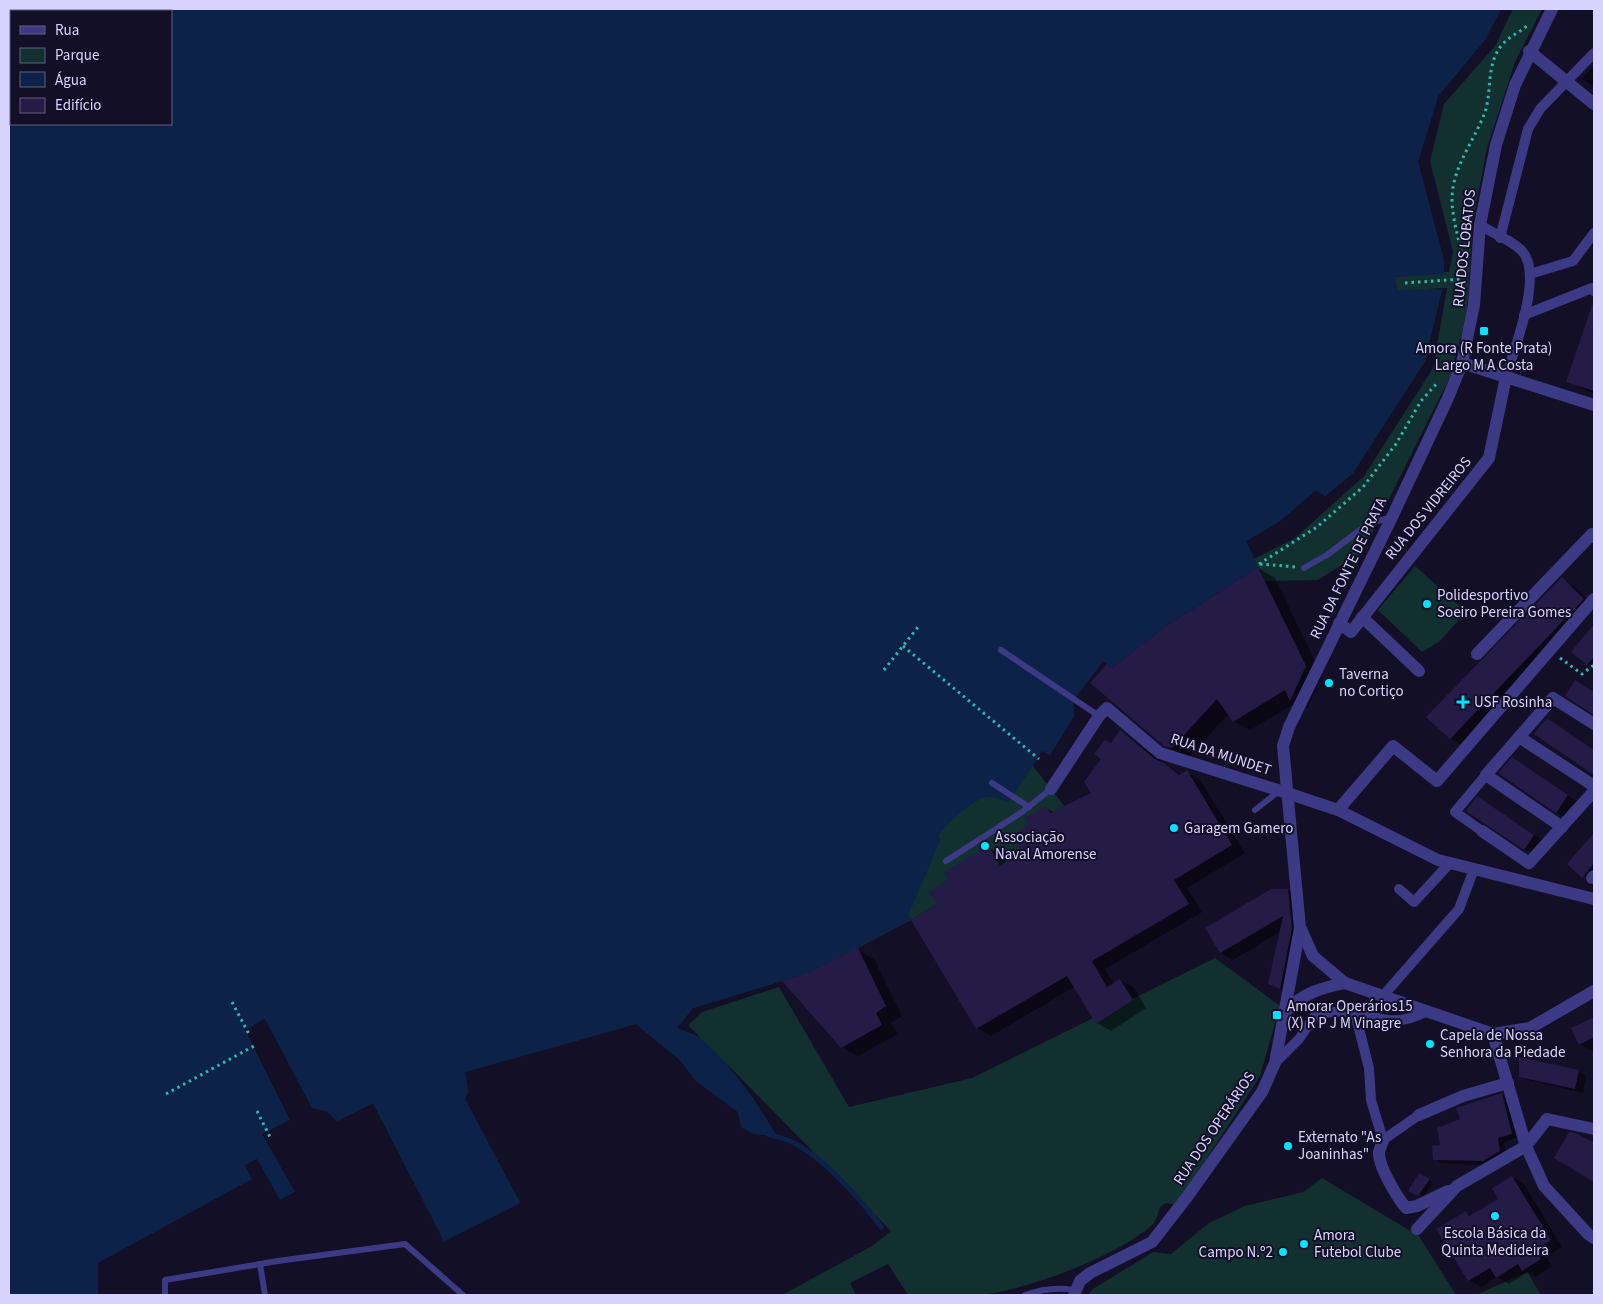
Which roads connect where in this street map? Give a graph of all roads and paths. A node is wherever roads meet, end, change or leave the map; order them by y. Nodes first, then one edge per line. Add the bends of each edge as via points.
1 (1552, 9) edge
2 (1530, 20) dead end
3 (1530, 52) junction
4 (1594, 53) edge
5 (1566, 81) junction
6 (1594, 104) edge
7 (1480, 225) junction
8 (1594, 233) edge
9 (1500, 238) junction
10 (1463, 260) dead end
11 (1463, 269) dead end
12 (1530, 274) junction
13 (1405, 283) dead end
14 (1594, 291) edge
15 (1524, 315) junction
16 (1462, 363) junction
17 (1506, 377) junction
18 (1441, 379) dead end
19 (1594, 405) edge
20 (1392, 517) junction
21 (1594, 537) edge
22 (1304, 568) joint
23 (1594, 599) edge
24 (1362, 617) junction
25 (1339, 623) junction
26 (918, 627) dead end
27 (903, 646) junction
28 (1001, 650) dead end
29 (1550, 651) junction
30 (1477, 654) dead end
31 (1594, 665) edge
32 (884, 670) dead end
33 (1419, 671) dead end
34 (1099, 716) junction
35 (1594, 724) edge
36 (1519, 737) junction
37 (1039, 759) dead end
38 (1486, 775) junction
39 (992, 783) dead end
40 (1594, 786) edge
41 (1051, 789) joint
42 (1283, 791) junction
43 (1594, 791) edge
44 (1029, 807) junction
45 (1255, 810) dead end
46 (1338, 810) junction
47 (1562, 826) junction
48 (1482, 831) joint
49 (946, 861) dead end
50 (1450, 863) junction
51 (1474, 869) junction
52 (1398, 890) dead end
53 (1594, 899) edge
54 (1300, 928) junction
55 (1345, 984) junction
56 (1594, 991) edge
57 (1382, 997) junction
58 (232, 1002) dead end
59 (1285, 1012) junction
60 (1425, 1012) junction
61 (1355, 1013) junction
62 (1493, 1034) junction
63 (250, 1036) dead end
64 (254, 1046) dead end
65 (1275, 1063) junction
66 (1508, 1083) junction
67 (166, 1094) dead end
68 (258, 1111) dead end
69 (1419, 1115) joint
70 (1594, 1129) edge
71 (270, 1137) dead end
72 (1383, 1140) junction
73 (1526, 1146) junction
74 (1457, 1186) junction
75 (1417, 1228) dead end
76 (1594, 1238) edge
77 (260, 1264) junction
78 (1074, 1292) edge
79 (165, 1295) edge
80 (265, 1295) edge
81 (463, 1295) edge
82 (1025, 1295) edge

1 - 3 street, RUA DOS LOBATOS
2 - 10 path via 1500,46 1494,60 1484,113 1454,184 1454,220
3 - 5 street
3 - 7 street, RUA DOS LOBATOS via 1504,118
4 - 5 street
5 - 6 street
5 - 9 street via 1540,109 1528,129
7 - 9 street
7 - 16 street, RUA DOS LOBATOS via 1474,305
8 - 12 street via 1573,261
9 - 12 street via 1522,250 1529,263
11 - 13 path via 1463,281
12 - 15 street
14 - 15 street via 1592,288
15 - 17 street
16 - 17 street
16 - 20 street, RUA DA FONTE DE PRATA
17 - 19 street
17 - 24 street, RUA DOS VIDREIROS via 1489,458
18 - 22 path via 1421,401 1396,444 1363,487 1317,527 1259,564
20 - 22 lane via 1368,524 1327,556
20 - 25 street, RUA DA FONTE DE PRATA
21 - 30 street via 1592,534
23 - 29 street
24 - 25 street, RUA DOS VIDREIROS via 1350,632
24 - 33 street
25 - 42 street, RUA DA FONTE DE PRATA via 1288,727 1283,746
26 - 27 path
27 - 32 path
27 - 37 path
28 - 34 lane
29 - 31 path via 1582,674
29 - 46 street via 1436,781 1393,746
34 - 41 street
34 - 42 street, RUA DA MUNDET via 1107,708 1160,753
35 - 36 street via 1553,698
36 - 38 street
36 - 40 street
38 - 47 street
38 - 48 street via 1456,812
39 - 44 lane
41 - 44 lane
42 - 45 lane
42 - 46 street
42 - 54 street, RUA DOS OPERÁRIOS
43 - 47 street
44 - 49 lane
46 - 50 street
47 - 48 street via 1530,863
50 - 51 street
50 - 52 street via 1414,902
51 - 53 street
51 - 57 street via 1459,909
54 - 55 street via 1313,956
54 - 59 street, RUA DOS OPERÁRIOS
55 - 57 street
55 - 59 street via 1307,993
56 - 62 street via 1530,1028
57 - 60 street
58 - 63 path
59 - 65 street, RUA DOS OPERÁRIOS
60 - 61 street via 1410,1020 1378,1020
60 - 62 street
61 - 65 street via 1316,1014 1299,1039
61 - 72 street
62 - 66 street
64 - 67 path
65 - 78 street, RUA DOS OPERÁRIOS via 1262,1092 1152,1242 1090,1272 1080,1280
66 - 69 street via 1463,1096
66 - 73 street
68 - 71 path
69 - 72 street
70 - 73 street via 1548,1119
72 - 74 street via 1379,1152 1385,1170 1406,1208 1418,1206
73 - 74 street
73 - 76 street via 1544,1186
74 - 75 street
77 - 79 lane via 165,1280
77 - 80 lane
77 - 81 lane via 405,1244
78 - 82 lane, RUA DOS OPERÁRIOS via 1060,1288

